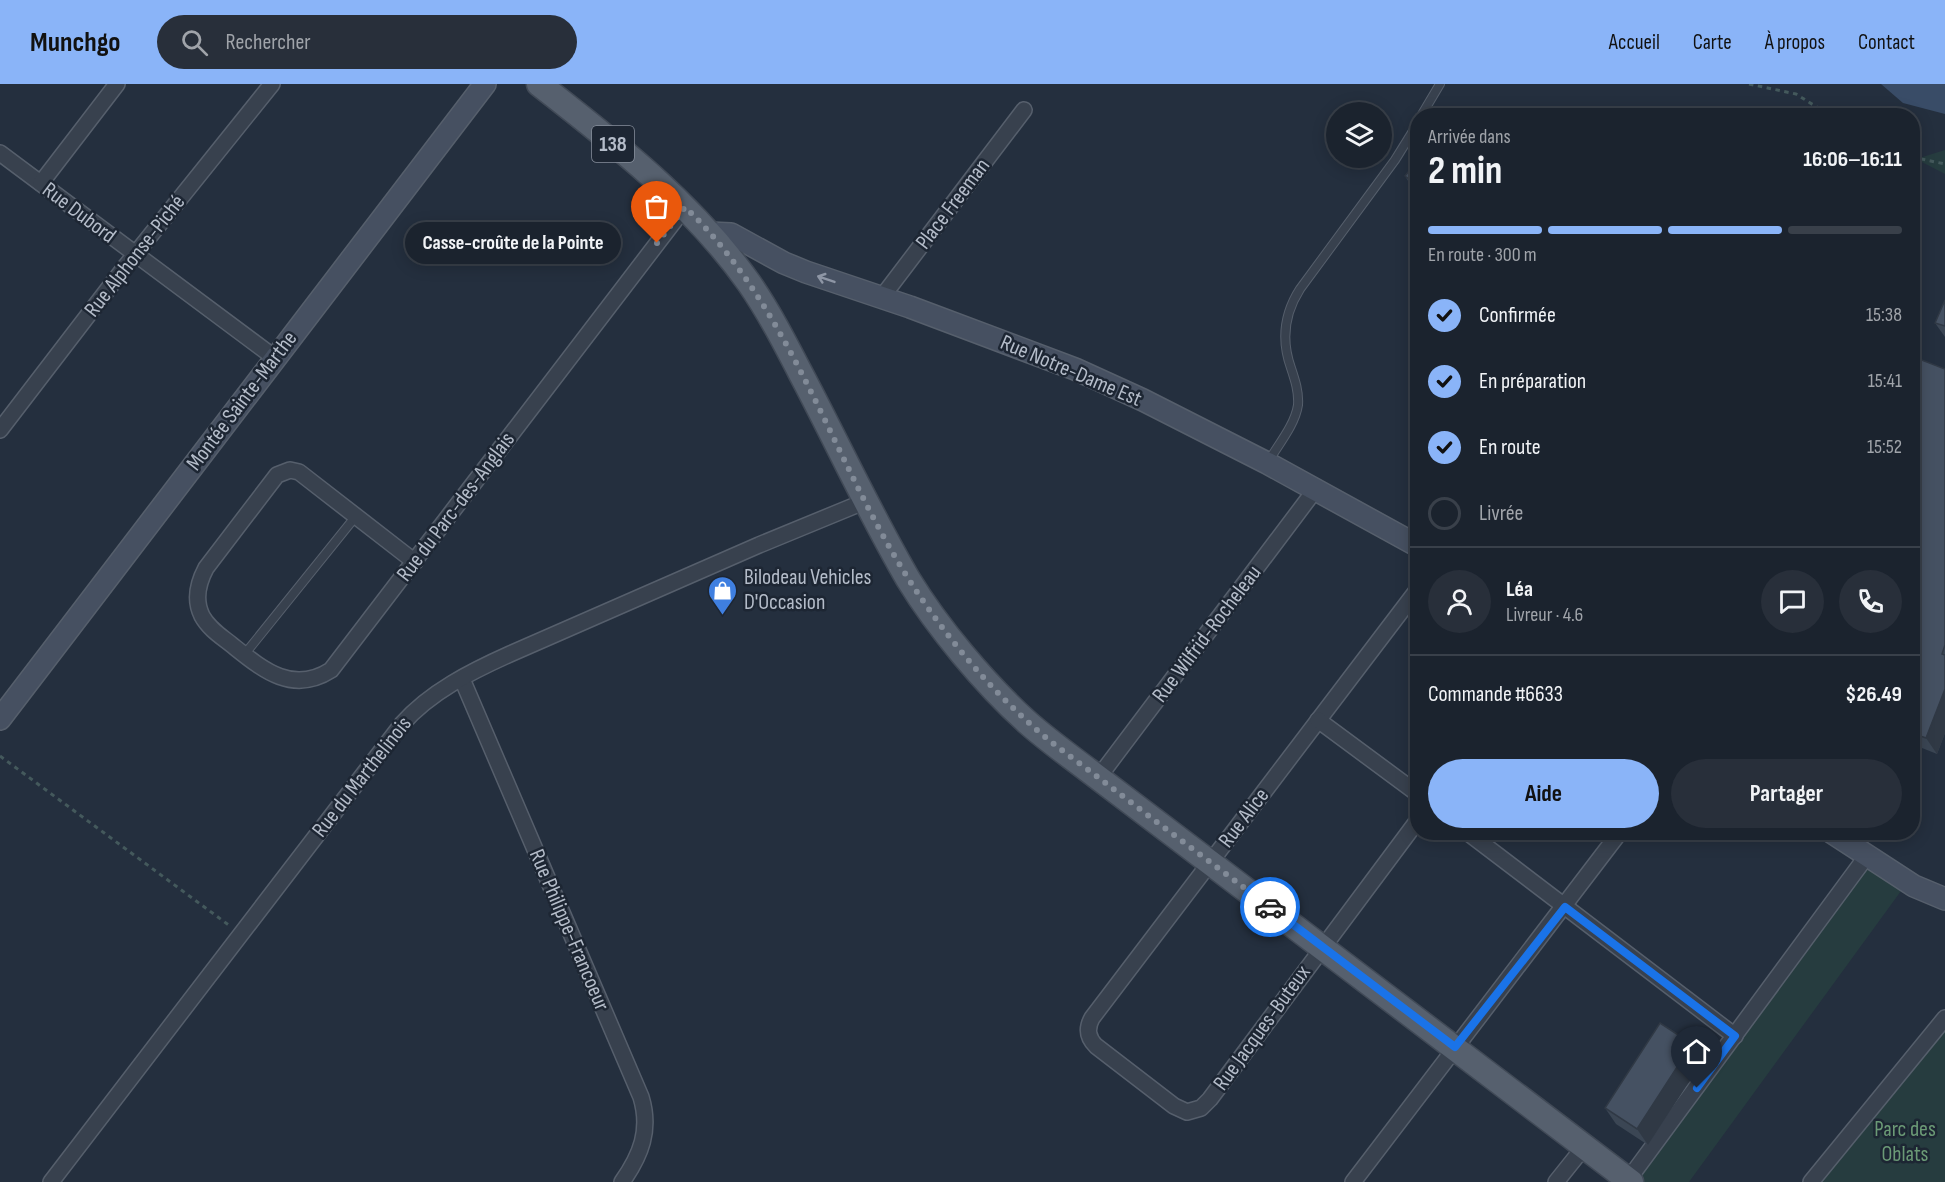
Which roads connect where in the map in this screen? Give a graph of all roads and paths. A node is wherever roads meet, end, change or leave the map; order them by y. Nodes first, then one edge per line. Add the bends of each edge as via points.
1 (117, 84) edge
2 (272, 84) edge
3 (485, 84) edge
4 (539, 84) edge
5 (1440, 84) edge
6 (1749, 84) edge
7 (1426, 108) edge
8 (1818, 108) edge
9 (1024, 110) dead end
10 (1410, 136) edge
11 (0, 153) edge
12 (1920, 159) edge
13 (1945, 164) edge
14 (41, 183) junction
15 (685, 207) junction
16 (709, 233) junction
17 (135, 255) junction
18 (882, 297) junction
19 (275, 358) junction
20 (0, 430) edge
21 (1267, 463) junction
22 (1315, 490) junction
23 (866, 501) junction
24 (356, 516) junction
25 (1410, 542) edge
26 (415, 562) junction
27 (1410, 599) edge
28 (244, 655) junction
29 (462, 679) junction
30 (0, 719) edge
31 (1318, 720) junction
32 (0, 756) edge
33 (1098, 778) junction
34 (1410, 788) edge
35 (1410, 830) edge
36 (1477, 840) edge
37 (1614, 840) edge
38 (1843, 840) edge
39 (1866, 857) junction
40 (1210, 863) junction
41 (1945, 899) edge
42 (1565, 907) junction
43 (241, 935) junction
44 (1321, 947) junction
45 (1945, 1018) edge
46 (1735, 1036) junction
47 (1455, 1047) junction
48 (1187, 1112) joint
49 (1584, 1147) junction
50 (1629, 1181) edge
51 (51, 1182) edge
52 (622, 1182) edge
53 (1353, 1182) edge
54 (1556, 1182) edge
55 (1811, 1182) edge

1 - 14 street
2 - 17 street, Rue Alphonse-Piché
3 - 19 street, Montée Sainte-Marthe
4 - 15 main road, 138
5 - 7 lane
6 - 8 path via 1796,93
9 - 18 street, Place Freeman
10 - 21 lane via 1291,304 1285,344 1298,404
11 - 14 street, Rue Dubord
12 - 13 path
14 - 17 street, Rue Dubord
15 - 16 main road, 138
15 - 26 street, Rue du Parc-des-Anglais
18 -> 16 street, Rue Notre-Dame Est via 784,262 731,234
16 - 23 main road, 138 via 766,310
17 - 19 street, Rue Dubord
17 - 20 street, Rue Alphonse-Piché
18 - 21 street, Rue Notre-Dame Est via 1076,369
19 - 30 street, Montée Sainte-Marthe
21 - 22 street, Rue Notre-Dame Est
22 - 25 street, Rue Notre-Dame Est
22 - 33 street, Rue Wilfrid-Rocheleau
23 - 29 street, Rue du Marthelinois via 510,654
23 - 33 main road, 138 via 909,580 967,658 1026,721
24 - 26 street
24 - 28 lane
24 - 28 street, Rue du Parc-des-Anglais via 299,472 281,472 199,581 198,599 206,622
26 - 28 street, Rue du Parc-des-Anglais via 342,658 323,676 303,680 276,676
27 - 31 street, Rue Alice
29 - 43 street, Rue du Marthelinois via 423,704 402,724
29 - 52 street, Rue Philippe-Francoeur via 641,1097 645,1135 638,1157
31 - 34 street
31 - 40 street, Rue Alice
32 - 43 path
33 - 40 main road, 138
35 - 44 street, Rue Jacques-Buteux
36 - 42 street
37 - 42 street
38 - 39 street
39 - 41 street via 1914,886
39 - 46 street
40 - 44 main road, 138
40 - 48 street, Rue Alice via 1088,1028 1096,1046 1169,1103
42 - 46 street
42 - 47 street
43 - 51 street, Rue du Marthelinois
44 - 47 main road, 138
44 - 48 street, Rue Jacques-Buteux via 1210,1099 1195,1111
45 - 55 street
46 - 50 street
47 - 49 main road, 138
47 - 53 street
49 - 50 main road, 138
49 - 54 street

